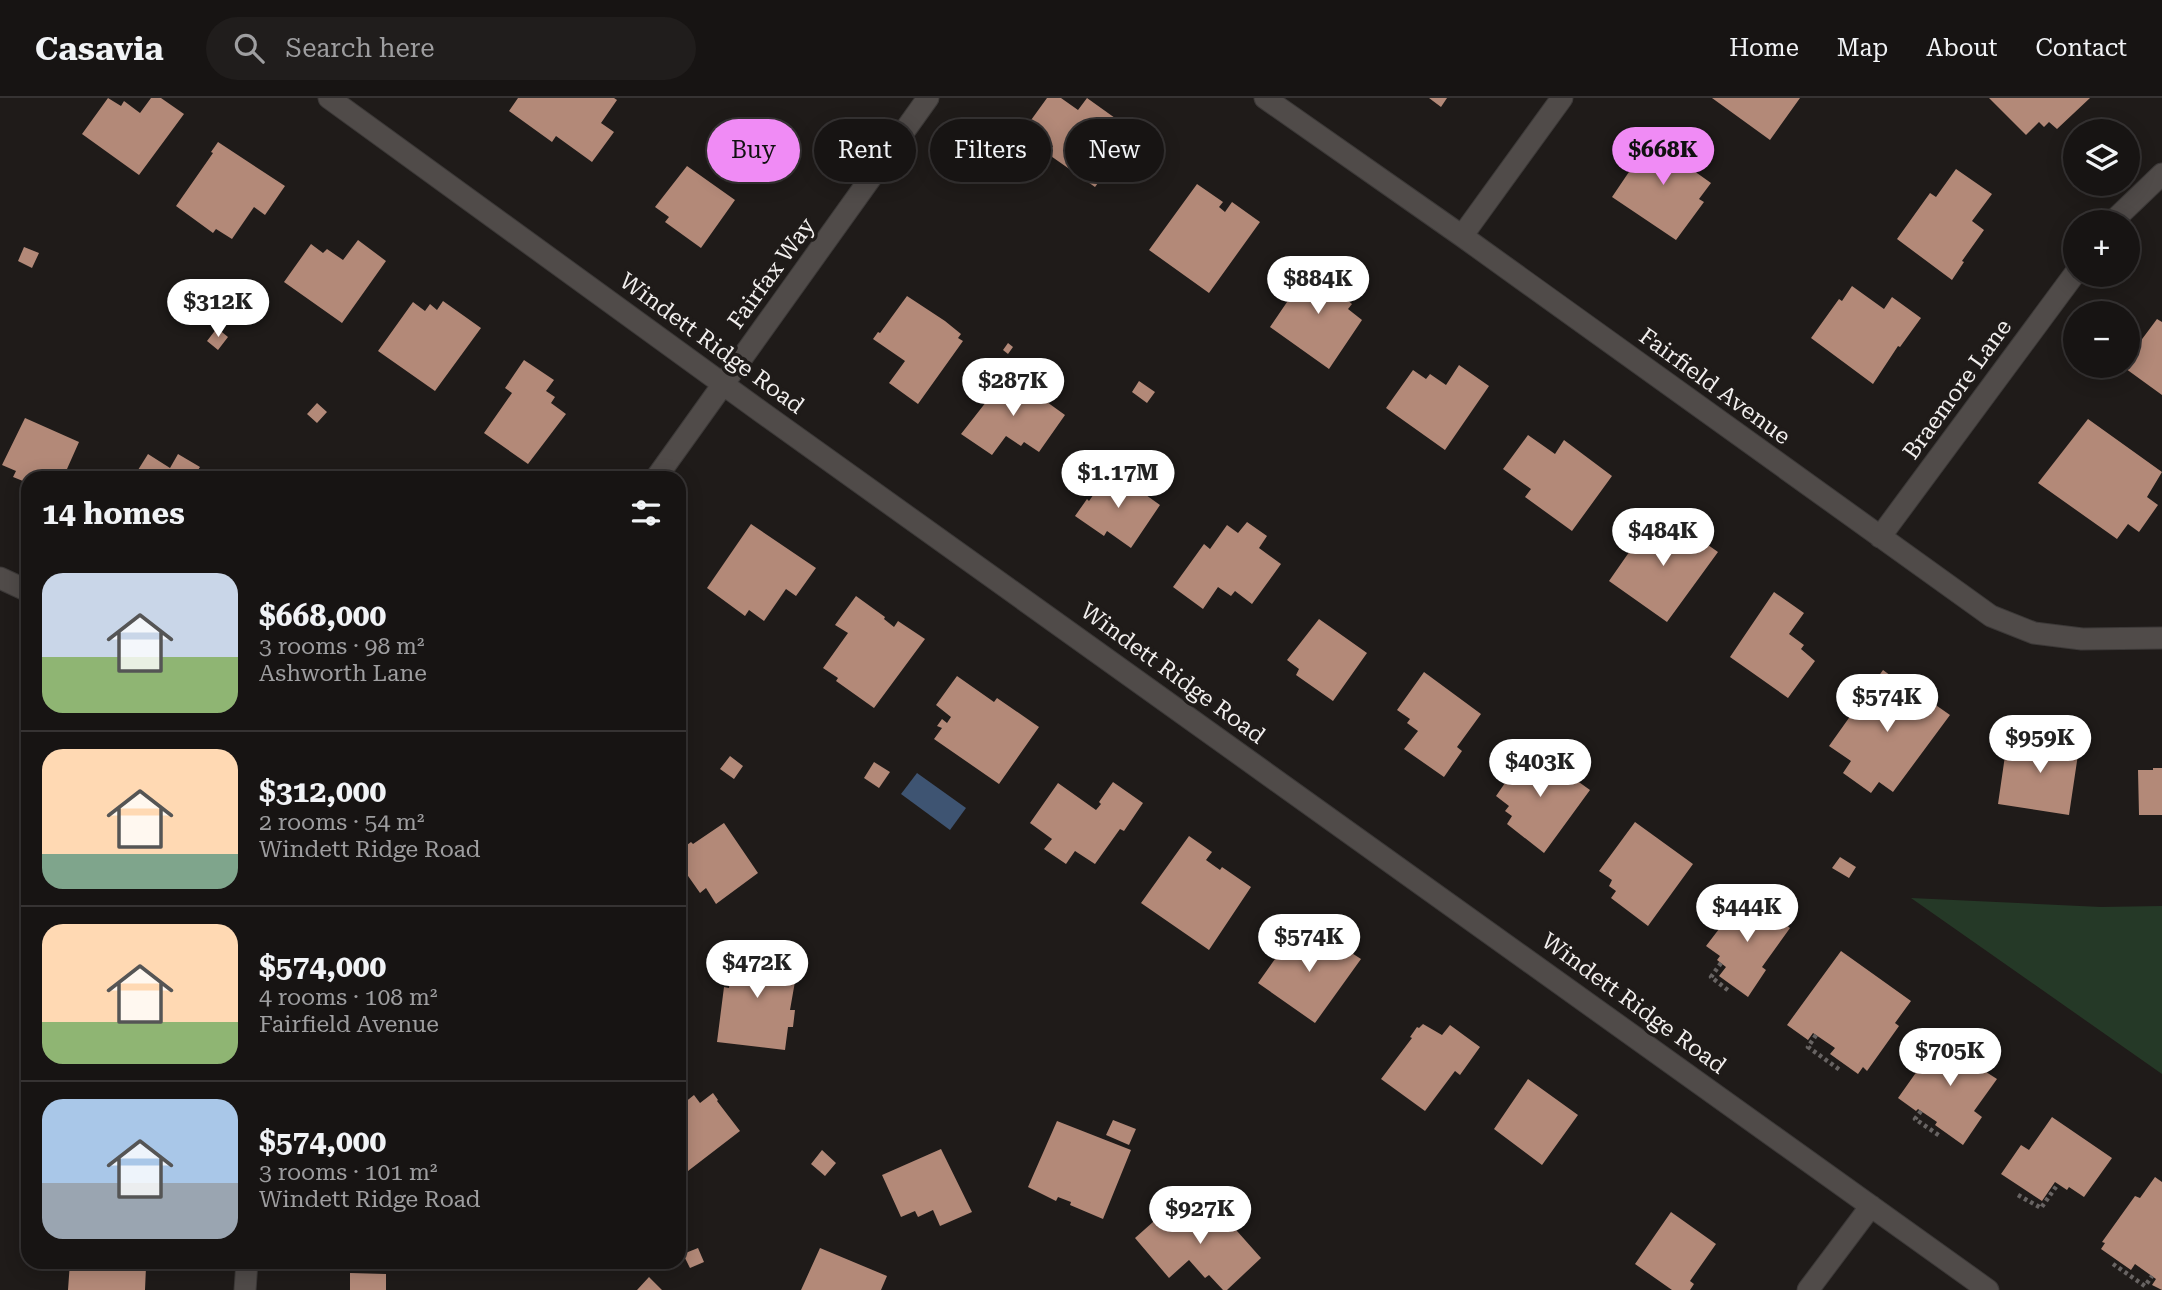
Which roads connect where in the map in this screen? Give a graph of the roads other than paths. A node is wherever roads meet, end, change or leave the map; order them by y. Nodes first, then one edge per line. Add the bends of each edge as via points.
1 (329, 98) edge
2 (928, 98) edge
3 (1265, 98) edge
4 (1562, 98) edge
5 (2162, 174) edge
6 (2124, 210) edge
7 (1462, 236) junction
8 (2065, 287) edge
9 (723, 384) junction
10 (661, 471) edge
11 (1880, 537) junction
12 (0, 578) edge
13 (21, 588) edge
14 (2162, 638) edge
15 (1871, 1206) junction
16 (246, 1269) edge
17 (245, 1290) edge
18 (1808, 1290) edge
19 (1988, 1290) edge

1 - 9 street, Windett Ridge Road
2 - 9 street, Fairfax Way
3 - 7 street, Fairfield Avenue
4 - 7 street
5 - 6 street
7 - 11 street, Fairfield Avenue
8 - 11 street, Braemore Lane
9 - 10 street, Fairfax Way
9 - 15 street, Windett Ridge Road
11 - 14 street, Fairfield Avenue via 1991,617 2034,633 2082,639
12 - 13 street
15 - 18 street
15 - 19 street, Windett Ridge Road
16 - 17 street

